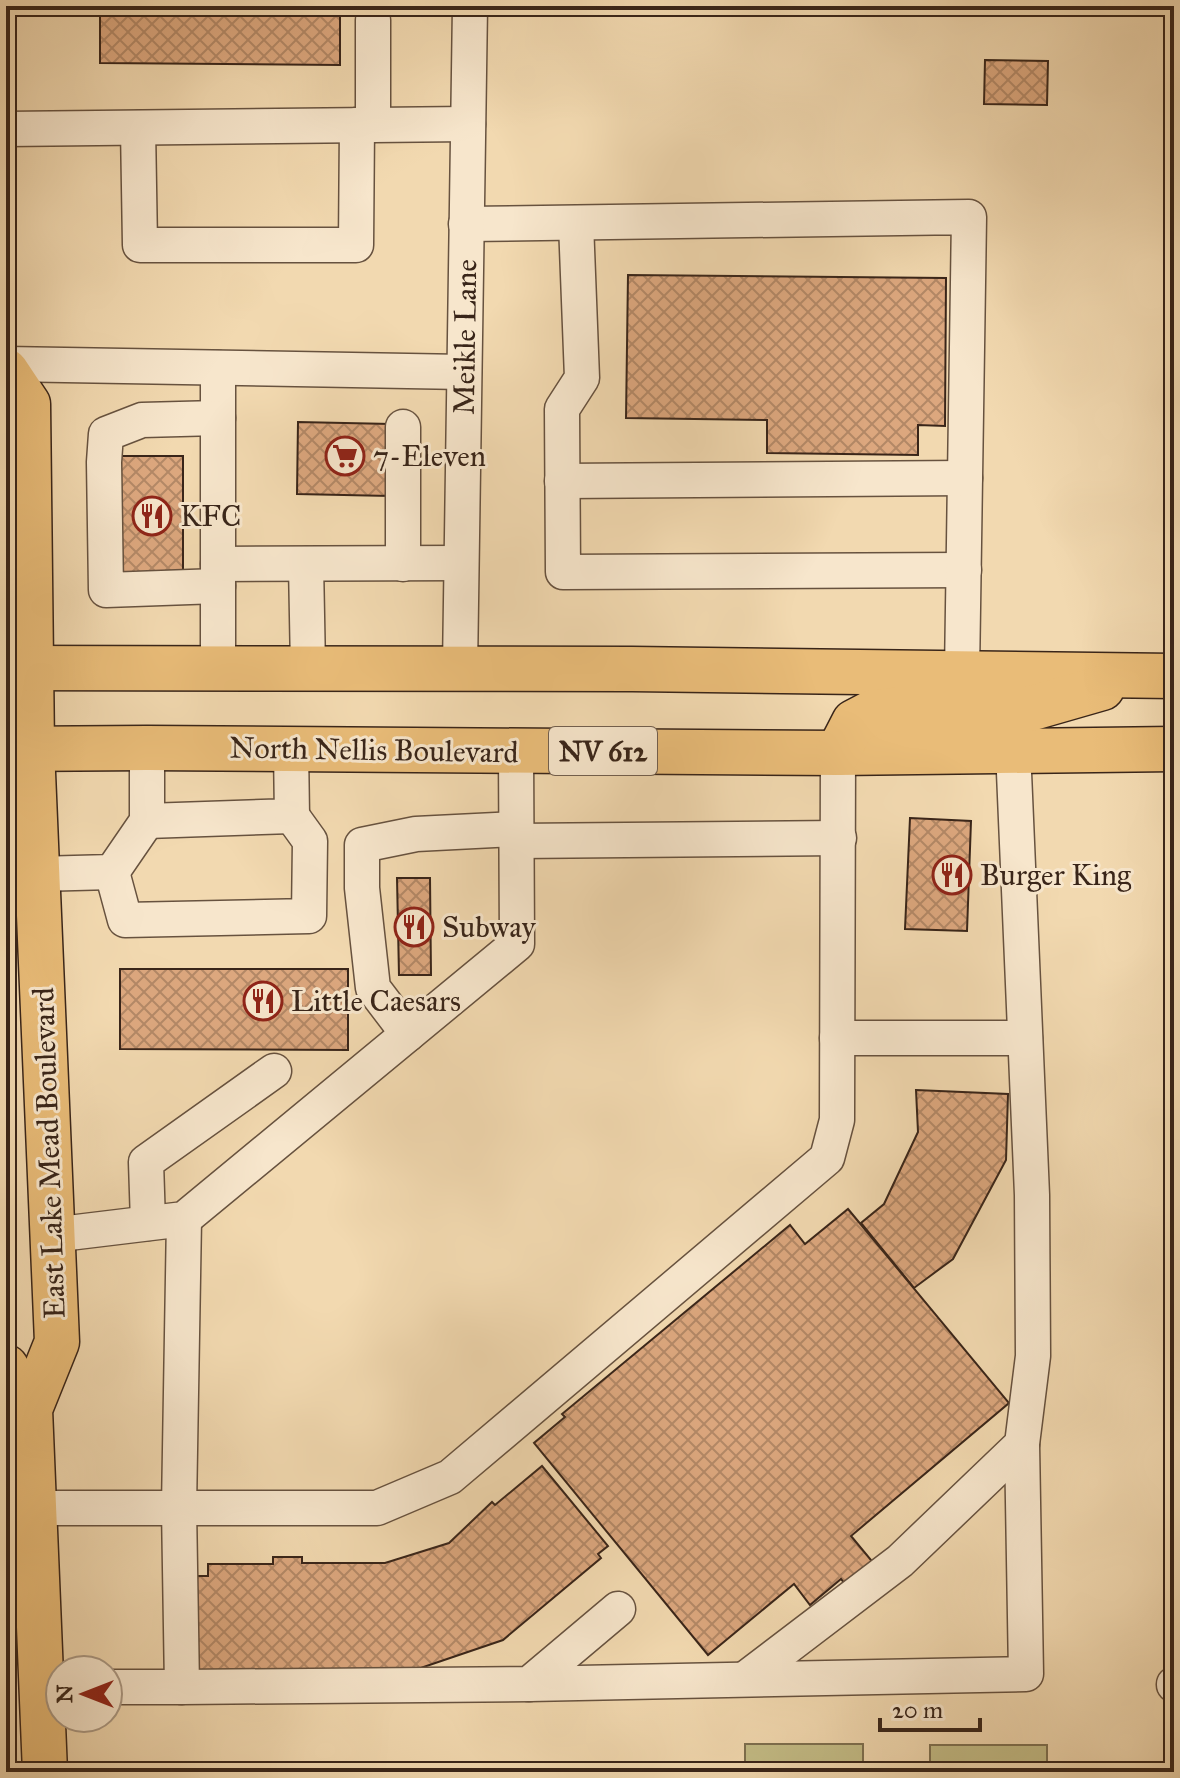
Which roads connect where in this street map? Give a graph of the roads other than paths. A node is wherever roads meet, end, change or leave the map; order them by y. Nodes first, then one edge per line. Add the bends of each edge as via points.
1 (470, 6) edge
2 (373, 20) dead end
3 (468, 124) junction
4 (365, 125) junction
5 (138, 128) junction
6 (6, 129) edge
7 (576, 223) junction
8 (466, 224) junction
9 (6, 364) edge
10 (218, 368) junction
11 (6, 371) edge
12 (464, 372) junction
13 (218, 418) junction
14 (403, 427) dead end
15 (965, 478) junction
16 (562, 481) junction
17 (461, 563) junction
18 (306, 564) junction
19 (403, 564) junction
20 (964, 570) junction
21 (218, 575) junction
22 (18, 668) edge
23 (218, 668) junction
24 (308, 668) junction
25 (460, 668) junction
26 (962, 673) junction
27 (1160, 676) edge
28 (147, 748) junction
29 (19, 749) edge
30 (291, 749) junction
31 (1013, 749) junction
32 (1174, 749) edge
33 (516, 751) junction
34 (838, 753) junction
35 (292, 816) junction
36 (147, 821) junction
37 (517, 835) junction
38 (839, 838) junction
39 (112, 872) junction
40 (37, 874) junction
41 (408, 1034) junction
42 (837, 1038) junction
43 (1025, 1038) junction
44 (274, 1071) dead end
45 (184, 1219) junction
46 (148, 1223) junction
47 (52, 1235) junction
48 (6, 1367) edge
49 (30, 1409) junction
50 (1022, 1444) junction
51 (25, 1490) edge
52 (179, 1508) junction
53 (618, 1609) dead end
54 (47, 1654) edge
55 (745, 1679) junction
56 (529, 1684) junction
57 (124, 1687) edge
58 (182, 1687) junction
59 (48, 1734) edge
60 (45, 1772) edge

1 - 3 street, Meikle Lane
2 - 4 street
3 - 4 street
3 - 8 street, Meikle Lane
4 - 5 street
4 - 5 street via 356,245 140,245
5 - 6 street
7 - 8 street
7 - 15 street via 969,217
7 - 16 street via 582,378 562,409
8 - 12 street, Meikle Lane
9 - 10 street
10 - 12 street
10 - 13 street
11 - 22 main road, East Lake Mead Boulevard via 28,404
12 - 17 street, Meikle Lane
13 - 21 street
13 - 21 street via 142,420 106,434 104,462 106,590
14 - 19 street
15 - 16 street
15 - 20 street
16 - 20 street via 563,572
17 - 19 street
17 - 25 street, Meikle Lane
18 - 19 street
18 - 21 street
18 - 24 street
20 - 26 street
21 - 23 street
22 - 23 main road
22 - 29 main road, East Lake Mead Boulevard
23 - 24 main road
24 - 25 main road
25 - 26 main road
26 - 27 main road
27 - 34 main road via 1029,709 873,712 854,722
28 - 29 main road, North Nellis Boulevard / NV 612
28 - 30 main road, North Nellis Boulevard / NV 612
28 - 36 street
29 - 40 main road, East Lake Mead Boulevard
30 - 33 main road, North Nellis Boulevard / NV 612
30 - 35 street
31 - 32 main road, North Nellis Boulevard / NV 612
31 - 34 main road, North Nellis Boulevard / NV 612
31 - 43 street
33 - 34 main road, North Nellis Boulevard / NV 612
33 - 37 street
34 - 38 street
35 - 36 street
35 - 39 street via 310,841 309,916 125,920
36 - 39 street
37 - 38 street
37 - 41 street via 517,944
37 - 41 street via 416,834 362,845 373,988
38 - 42 street
39 - 40 street
40 - 47 main road, East Lake Mead Boulevard
41 - 45 street
42 - 43 street
42 - 52 street via 837,1120 827,1158 450,1477 377,1508
43 - 50 street via 1033,1356
44 - 46 street via 146,1162
45 - 46 street
45 - 52 street
46 - 47 street
47 - 49 main road, East Lake Mead Boulevard via 57,1342
48 - 49 main road, East Lake Mead Boulevard
49 - 51 main road, East Lake Mead Boulevard
50 - 55 street via 900,1561
50 - 55 street via 1026,1674
51 - 52 street
51 - 54 main road, East Lake Mead Boulevard
52 - 58 street
53 - 56 street
55 - 56 street
56 - 58 street
57 - 58 street
59 - 60 main road, East Lake Mead Boulevard

